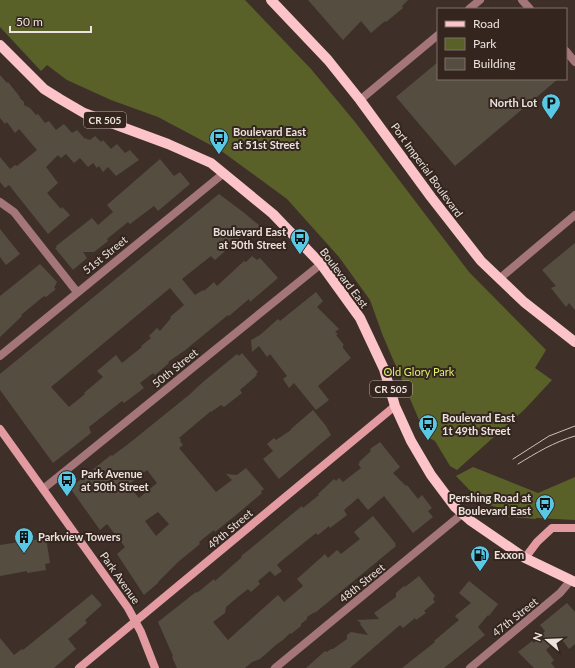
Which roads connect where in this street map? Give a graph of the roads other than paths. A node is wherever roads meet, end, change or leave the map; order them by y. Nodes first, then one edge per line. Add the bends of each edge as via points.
1 (271, 0) edge
2 (480, 0) edge
3 (522, 0) edge
4 (470, 8) edge
5 (529, 8) edge
6 (437, 36) edge
7 (0, 45) edge
8 (567, 52) edge
9 (575, 62) edge
10 (360, 100) junction
11 (224, 173) junction
12 (0, 202) edge
13 (575, 215) edge
14 (321, 264) junction
15 (499, 279) junction
16 (77, 292) junction
17 (575, 342) edge
18 (0, 356) edge
19 (395, 406) junction
20 (0, 429) edge
21 (43, 489) junction
22 (462, 514) junction
23 (575, 528) edge
24 (525, 558) junction
25 (573, 581) edge
26 (135, 622) junction
27 (79, 668) edge
28 (155, 668) edge
29 (275, 668) edge
30 (470, 668) edge

1 - 10 main road, Port Imperial Boulevard via 328,60
2 - 4 street
3 - 5 street
6 - 10 street
7 - 11 main road, Boulevard East / CR 505 via 44,89 84,113 168,144 211,163
8 - 9 street
10 - 15 main road, Port Imperial Boulevard via 458,232
11 - 14 main road, Boulevard East / CR 505 via 274,214
11 - 16 street, 51st Street
12 - 16 street via 14,212
13 - 15 street
14 - 19 main road, Boulevard East / CR 505 via 360,318 384,369
14 - 21 street, 50th Street
15 - 17 main road, Port Imperial Boulevard
16 - 18 street, 51st Street
19 - 22 main road, Boulevard East / CR 505 via 411,441 431,475
19 - 26 street, 49th Street
20 - 21 street, Park Avenue
21 - 26 street, Park Avenue via 128,608
22 - 24 main road, Boulevard East / CR 505
22 - 29 street, 48th Street
23 - 24 street via 552,528
24 - 25 main road, Boulevard East / CR 505
25 - 30 street, 47th Street
26 - 27 street, 49th Street
26 - 28 street, Park Avenue

